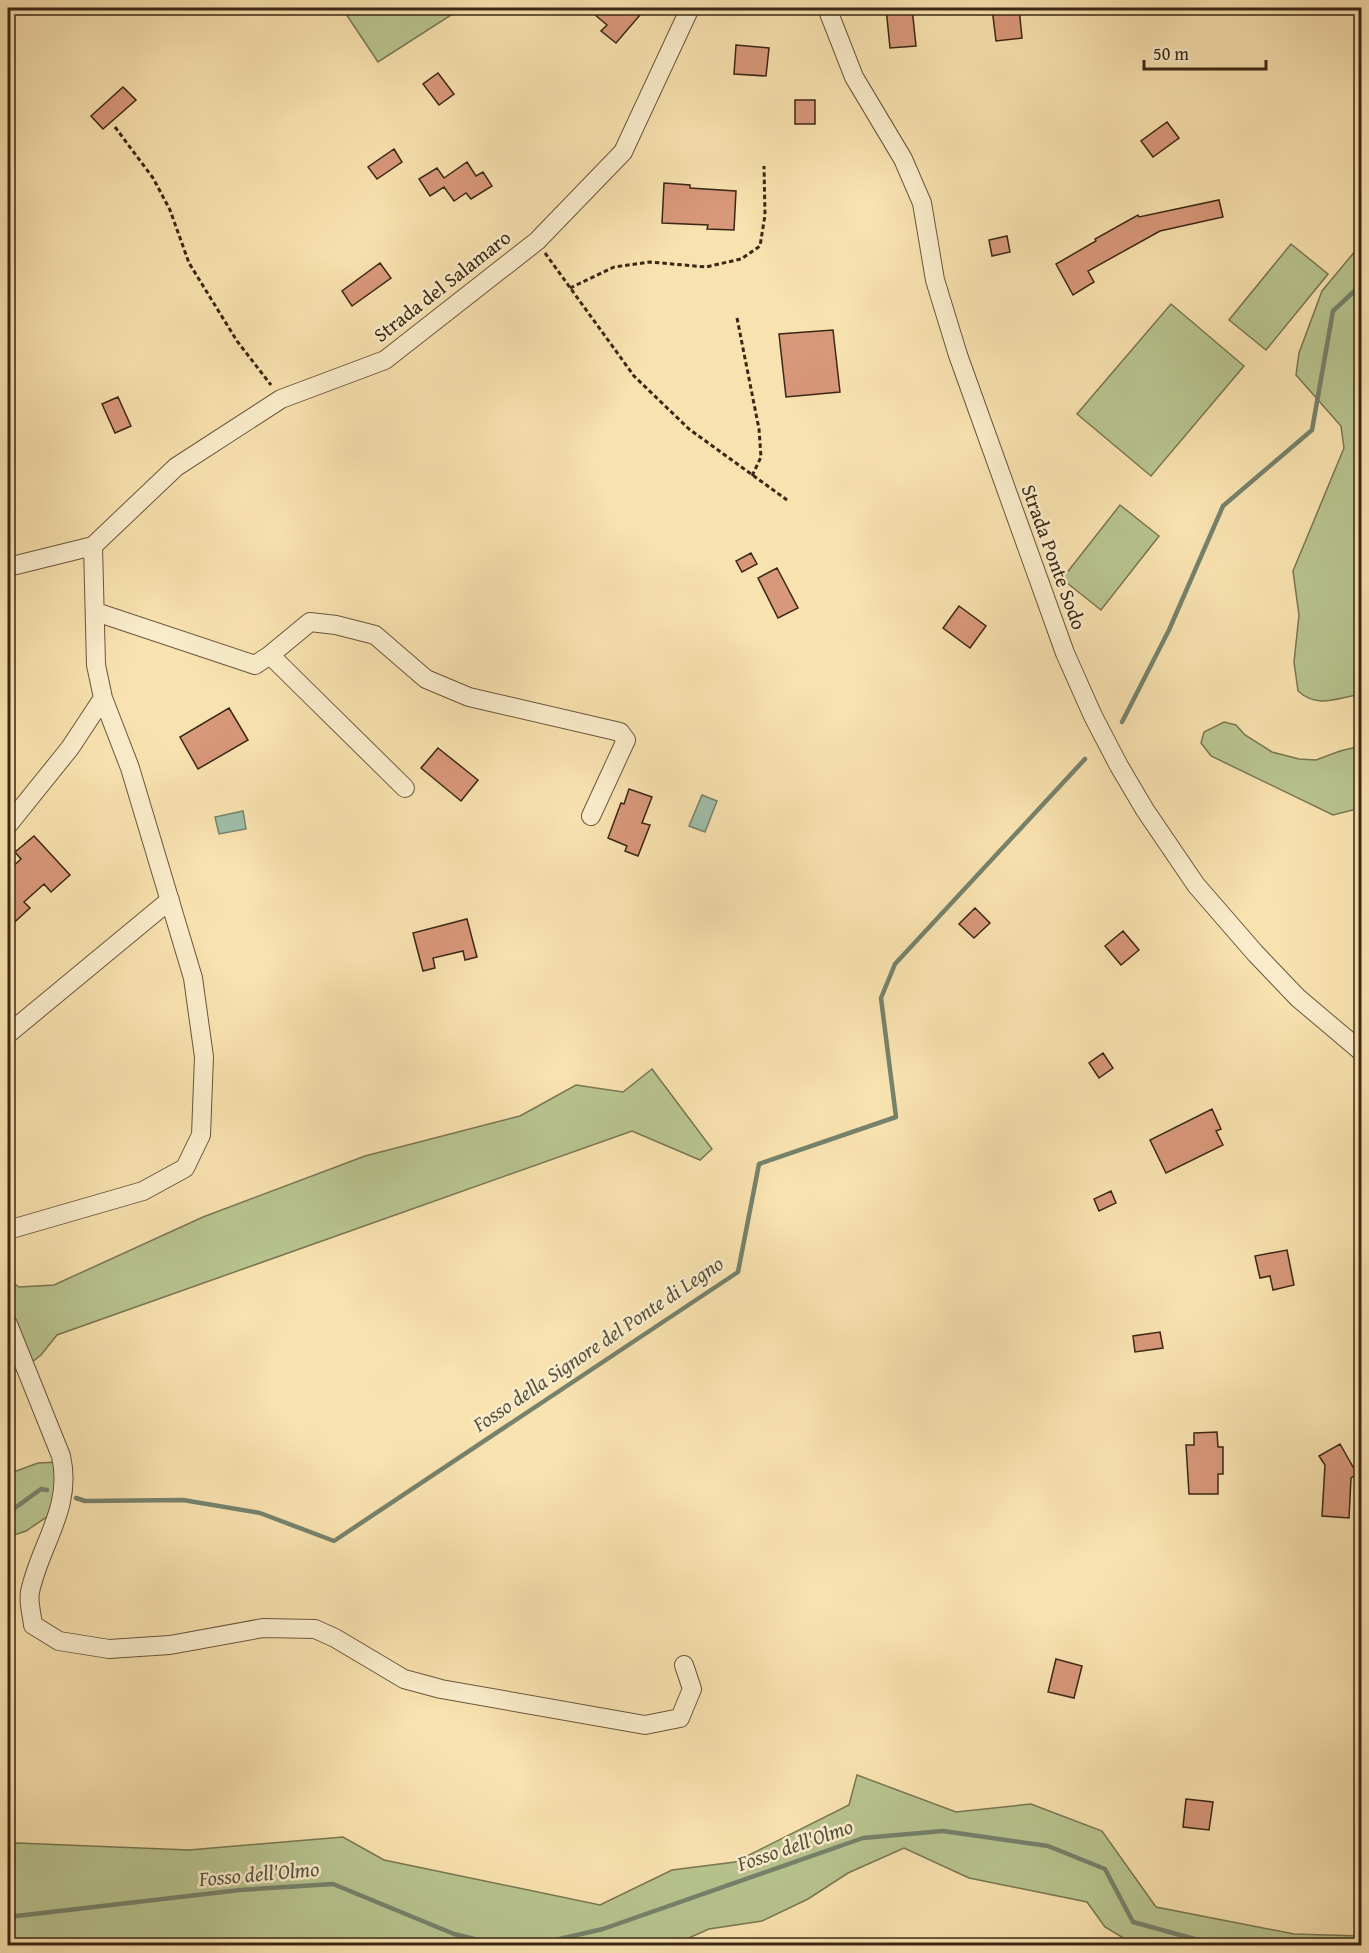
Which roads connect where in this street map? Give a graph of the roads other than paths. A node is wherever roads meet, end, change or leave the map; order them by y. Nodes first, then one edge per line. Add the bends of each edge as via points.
1 (690, 8) edge
2 (827, 8) edge
3 (93, 546) junction
4 (8, 567) edge
5 (96, 612) junction
6 (270, 655) junction
7 (103, 698) junction
8 (405, 788) dead end
9 (591, 816) dead end
10 (8, 825) edge
11 (170, 900) junction
12 (8, 1034) edge
13 (1362, 1052) edge
14 (8, 1230) edge
15 (8, 1324) edge
16 (684, 1665) dead end

1 - 3 street, Strada del Salamaro via 623,152 537,241 385,360 281,399 176,467
2 - 13 street, Strada Ponte Sodo via 854,77 903,159 922,203 935,280 958,355 1065,653 1093,716 1145,810 1196,885 1298,998
3 - 4 street, Strada del Salamaro
3 - 5 street
5 - 6 street via 255,664
5 - 7 street via 96,665
6 - 8 street
6 - 9 street via 310,622 336,626 375,635 426,679 469,697 620,732 626,740
7 - 10 street via 70,748
7 - 11 street via 130,768
11 - 12 street
11 - 14 street via 193,978 204,1057 201,1135 185,1168 143,1191
15 - 16 street via 64,1470 60,1510 30,1594 33,1625 59,1641 109,1649 170,1645 263,1628 315,1629 404,1679 645,1725 680,1718 692,1689

